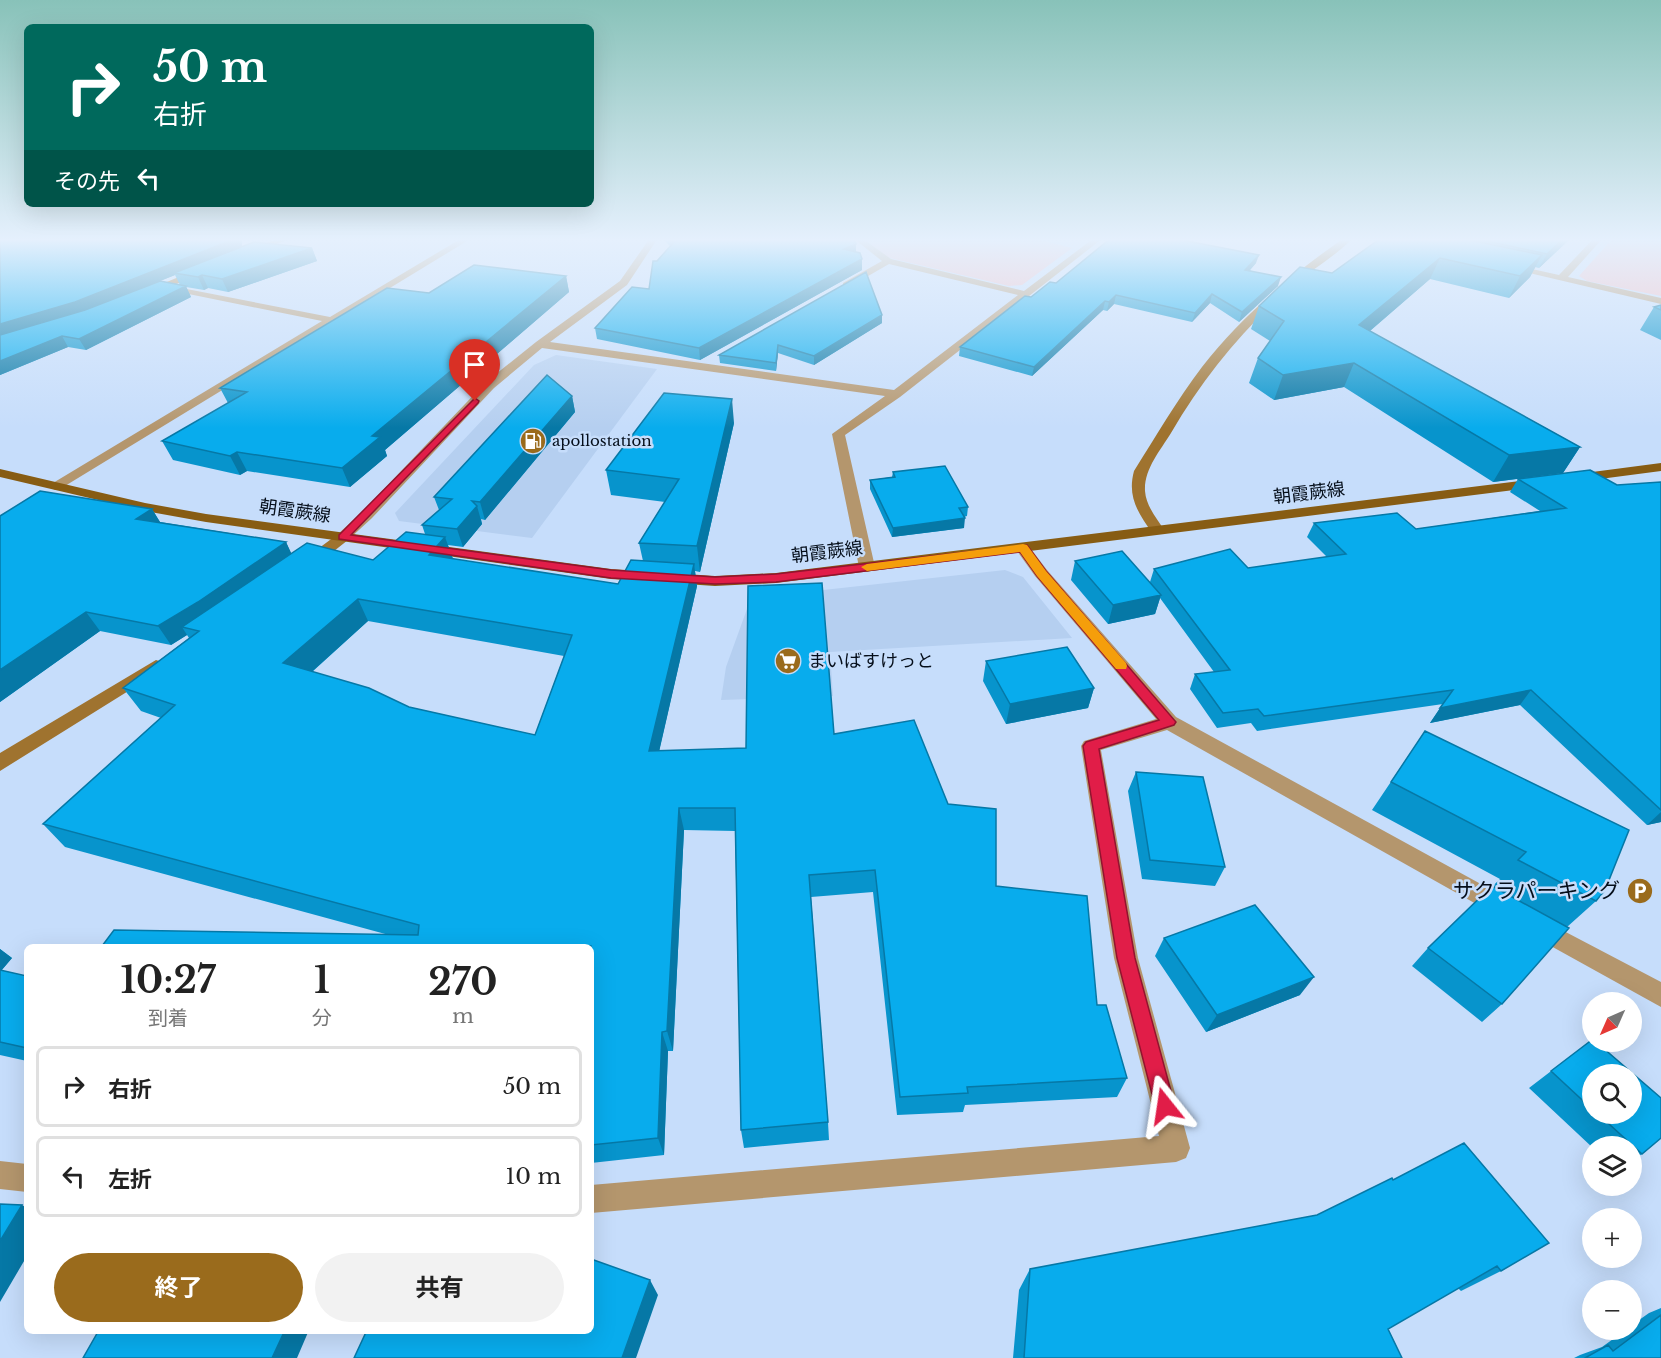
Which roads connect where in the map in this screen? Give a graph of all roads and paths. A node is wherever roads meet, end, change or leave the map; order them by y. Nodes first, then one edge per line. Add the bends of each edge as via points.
1 (240, 301) edge
2 (362, 301) edge
3 (599, 301) edge
4 (1015, 301) edge
5 (1269, 301) edge
6 (331, 320) junction
7 (540, 344) junction
8 (722, 355) edge
9 (702, 366) junction
10 (896, 394) junction
11 (1661, 467) edge
12 (0, 473) edge
13 (55, 486) junction
14 (1158, 531) junction
15 (343, 537) junction
16 (1023, 548) junction
17 (867, 567) junction
18 (296, 572) edge
19 (173, 655) edge
20 (1169, 722) junction
21 (0, 763) edge
22 (1661, 995) edge
23 (0, 1175) edge
24 (24, 1178) edge
25 (594, 1199) edge

1 - 6 street
2 - 6 street
3 - 7 street
4 - 10 street
5 - 14 street via 1205,371 1142,471 1136,487 1138,499
6 - 13 street
7 - 9 street
7 - 15 street via 490,385
8 - 9 street
9 - 10 street
10 - 17 street via 838,434
11 - 14 main road, 朝霞蕨線
12 - 13 main road, 朝霞蕨線
13 - 15 main road, 朝霞蕨線 via 206,518
14 - 16 main road, 朝霞蕨線
15 - 17 main road, 朝霞蕨線 via 656,578 737,581
15 - 18 street
16 - 17 main road, 朝霞蕨線
16 - 20 street
19 - 21 street
20 - 22 street
20 - 25 street via 1091,746 1126,958 1176,1149
23 - 24 street

